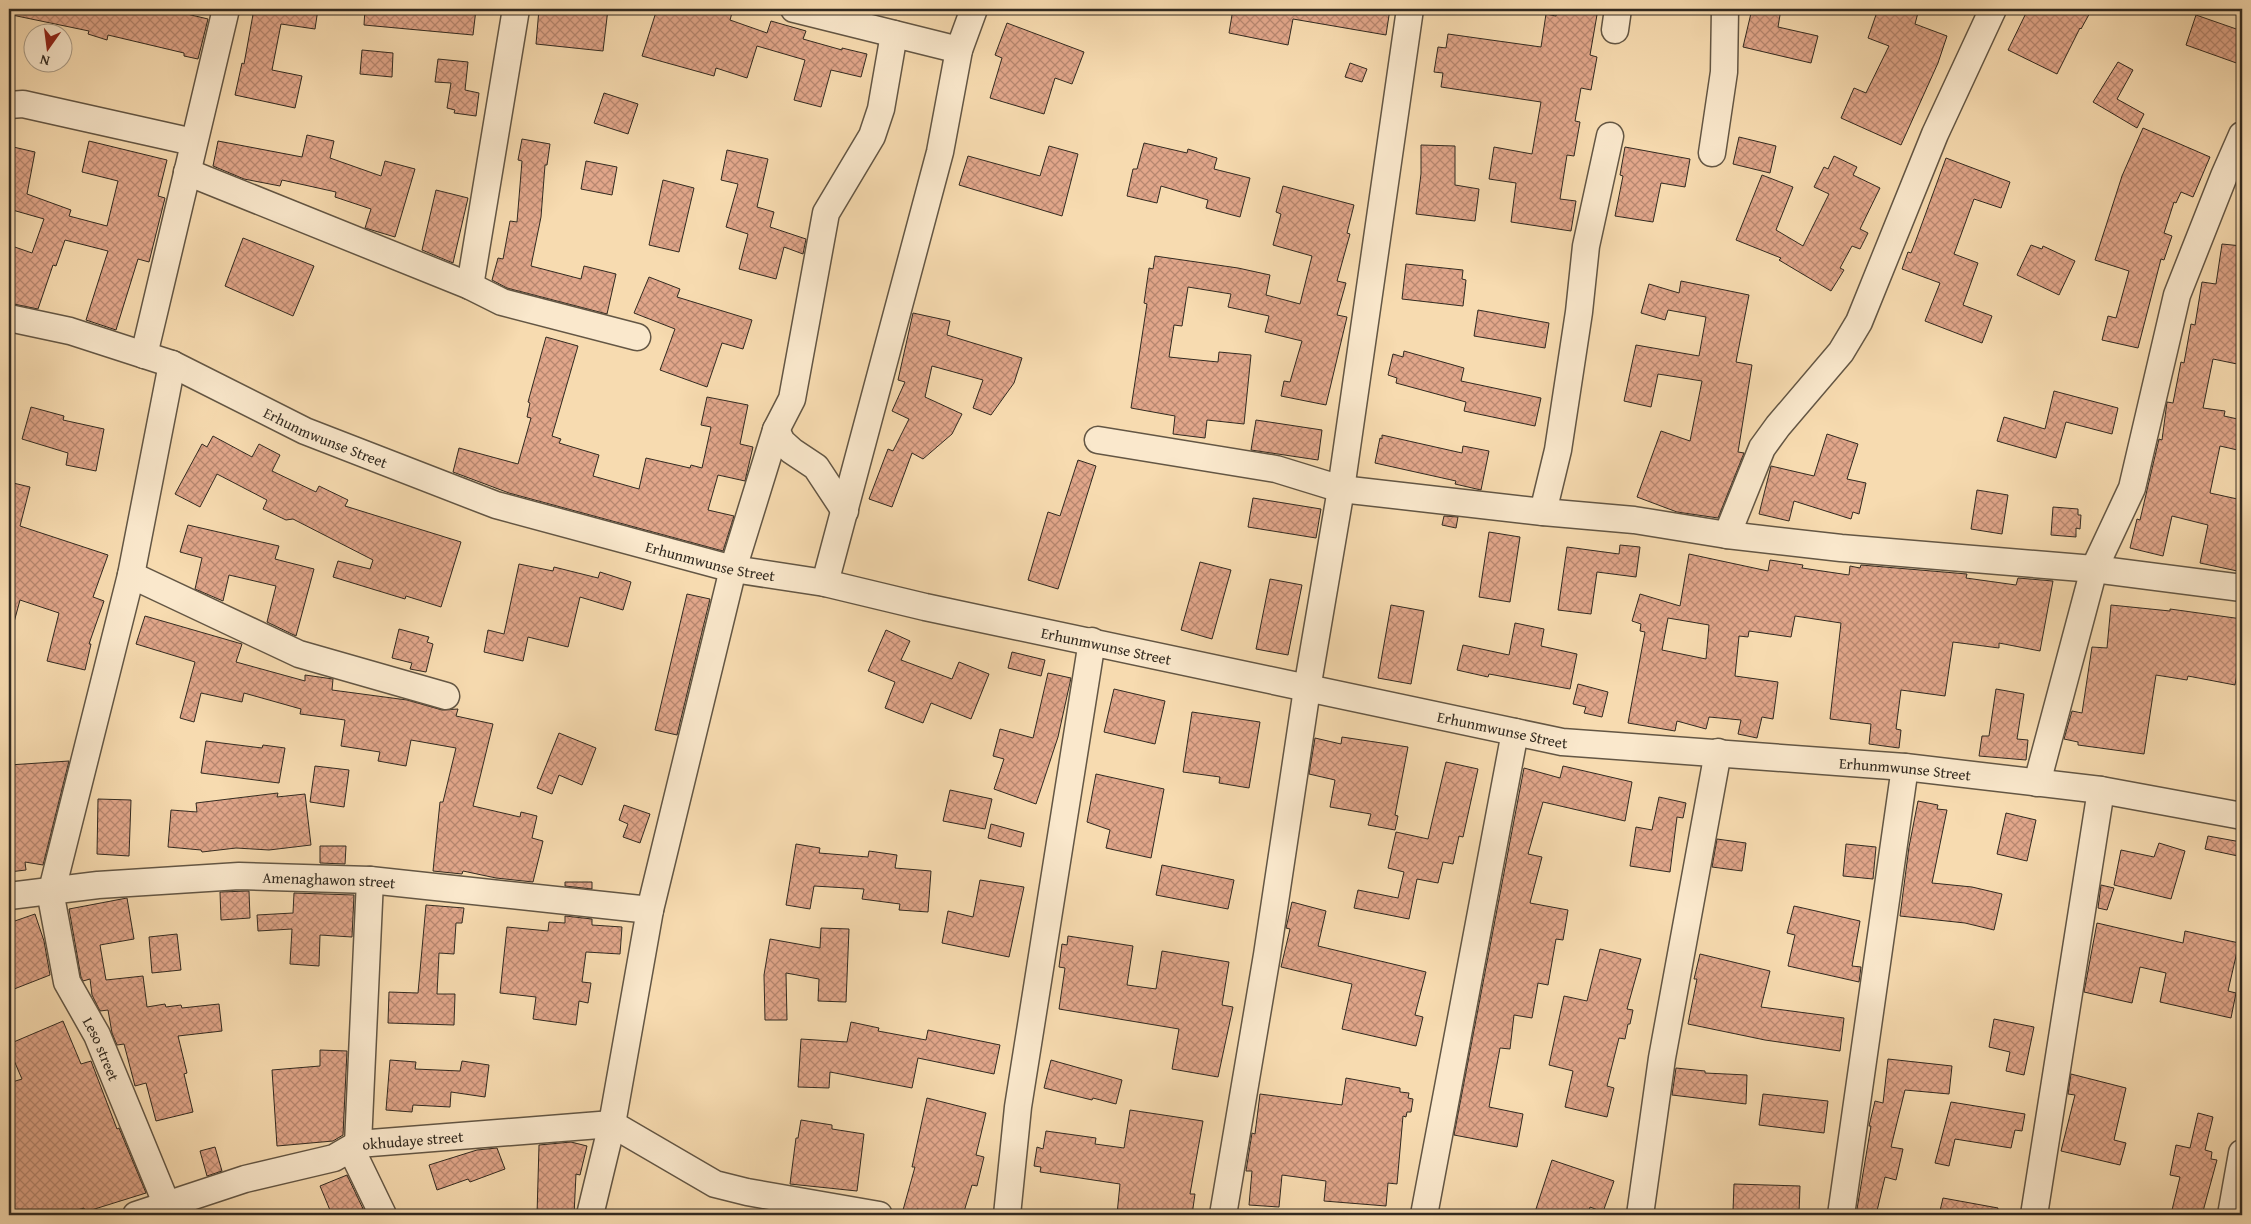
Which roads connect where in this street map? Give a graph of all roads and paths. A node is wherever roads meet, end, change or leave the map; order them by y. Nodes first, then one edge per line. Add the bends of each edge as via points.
1 (226, 9) edge
2 (516, 9) edge
3 (794, 9) edge
4 (974, 9) edge
5 (1410, 9) edge
6 (1725, 9) edge
7 (1993, 9) edge
8 (894, 34) junction
9 (959, 50) junction
10 (9, 105) edge
11 (2242, 135) edge
12 (1610, 136) dead end
13 (194, 142) junction
14 (1712, 153) dead end
15 (187, 172) junction
16 (470, 286) junction
17 (9, 318) edge
18 (637, 337) dead end
19 (144, 355) junction
20 (172, 364) junction
21 (776, 430) junction
22 (1098, 440) dead end
23 (1341, 489) junction
24 (845, 511) junction
25 (1543, 512) junction
26 (1727, 535) junction
27 (733, 569) junction
28 (2094, 569) junction
29 (131, 575) junction
30 (826, 583) junction
31 (2242, 588) edge
32 (1092, 641) junction
33 (1307, 689) junction
34 (446, 696) dead end
35 (1515, 732) junction
36 (1718, 752) junction
37 (1905, 767) junction
38 (2037, 782) junction
39 (2101, 790) junction
40 (2242, 816) edge
41 (370, 880) junction
42 (51, 891) junction
43 (9, 896) edge
44 (650, 910) junction
45 (612, 1124) junction
46 (358, 1144) junction
47 (2242, 1153) edge
48 (168, 1210) edge
49 (136, 1215) edge
50 (383, 1215) edge
51 (590, 1215) edge
52 (879, 1215) edge
53 (1007, 1215) edge
54 (1223, 1215) edge
55 (1424, 1215) edge
56 (1640, 1215) edge
57 (1841, 1215) edge
58 (2034, 1215) edge
59 (2232, 1215) edge

1 - 13 street
2 - 16 street
3 - 8 street
4 - 9 street
5 - 23 street
6 - 14 street via 1724,72
7 - 26 street via 1936,134 1859,322 1841,352 1762,448
8 - 9 street
8 - 21 street via 881,109 872,136 826,213 792,399
9 - 24 street via 940,152
10 - 13 street via 23,104
11 - 28 street via 2177,296 2132,488
12 - 25 street via 1586,246 1558,450
13 - 15 street
15 - 16 street
15 - 19 street
16 - 18 street via 502,302
17 - 19 street, Erhunmwunse Street via 70,331
19 - 20 street, Erhunmwunse Street
20 - 27 street, Erhunmwunse Street via 305,431 496,505
20 - 29 street
21 - 24 street via 782,442 816,467
21 - 27 street
22 - 23 street via 1276,469
23 - 25 street
23 - 33 street
24 - 30 street
25 - 26 street via 1634,520
26 - 28 street
27 - 30 street, Erhunmwunse Street
27 - 44 street
28 - 31 street
28 - 38 street
29 - 34 street via 299,654
29 - 42 street
30 - 32 street, Erhunmwunse Street
32 - 33 street, Erhunmwunse Street
32 - 53 street via 1018,1107
33 - 35 street, Erhunmwunse Street
33 - 54 street
35 - 36 street, Erhunmwunse Street via 1562,742
35 - 55 street
36 - 37 street, Erhunmwunse Street
36 - 56 street via 1662,1058
37 - 38 street, Erhunmwunse Street
37 - 57 street
38 - 39 street, Erhunmwunse Street
39 - 40 street, Erhunmwunse Street
39 - 58 street
41 - 42 street, Amenaghawon street via 239,876
41 - 44 street, Amenaghawon street
41 - 46 street
42 - 43 street, Amenaghawon street
42 - 48 street, Leso street via 67,982 97,1035
44 - 45 street
45 - 46 street, okhudaye street
45 - 51 street
45 - 52 street via 715,1184
46 - 48 street, okhudaye street via 334,1158 245,1179
46 - 50 street via 354,1155
47 - 59 street
48 - 49 street, okhudaye street

